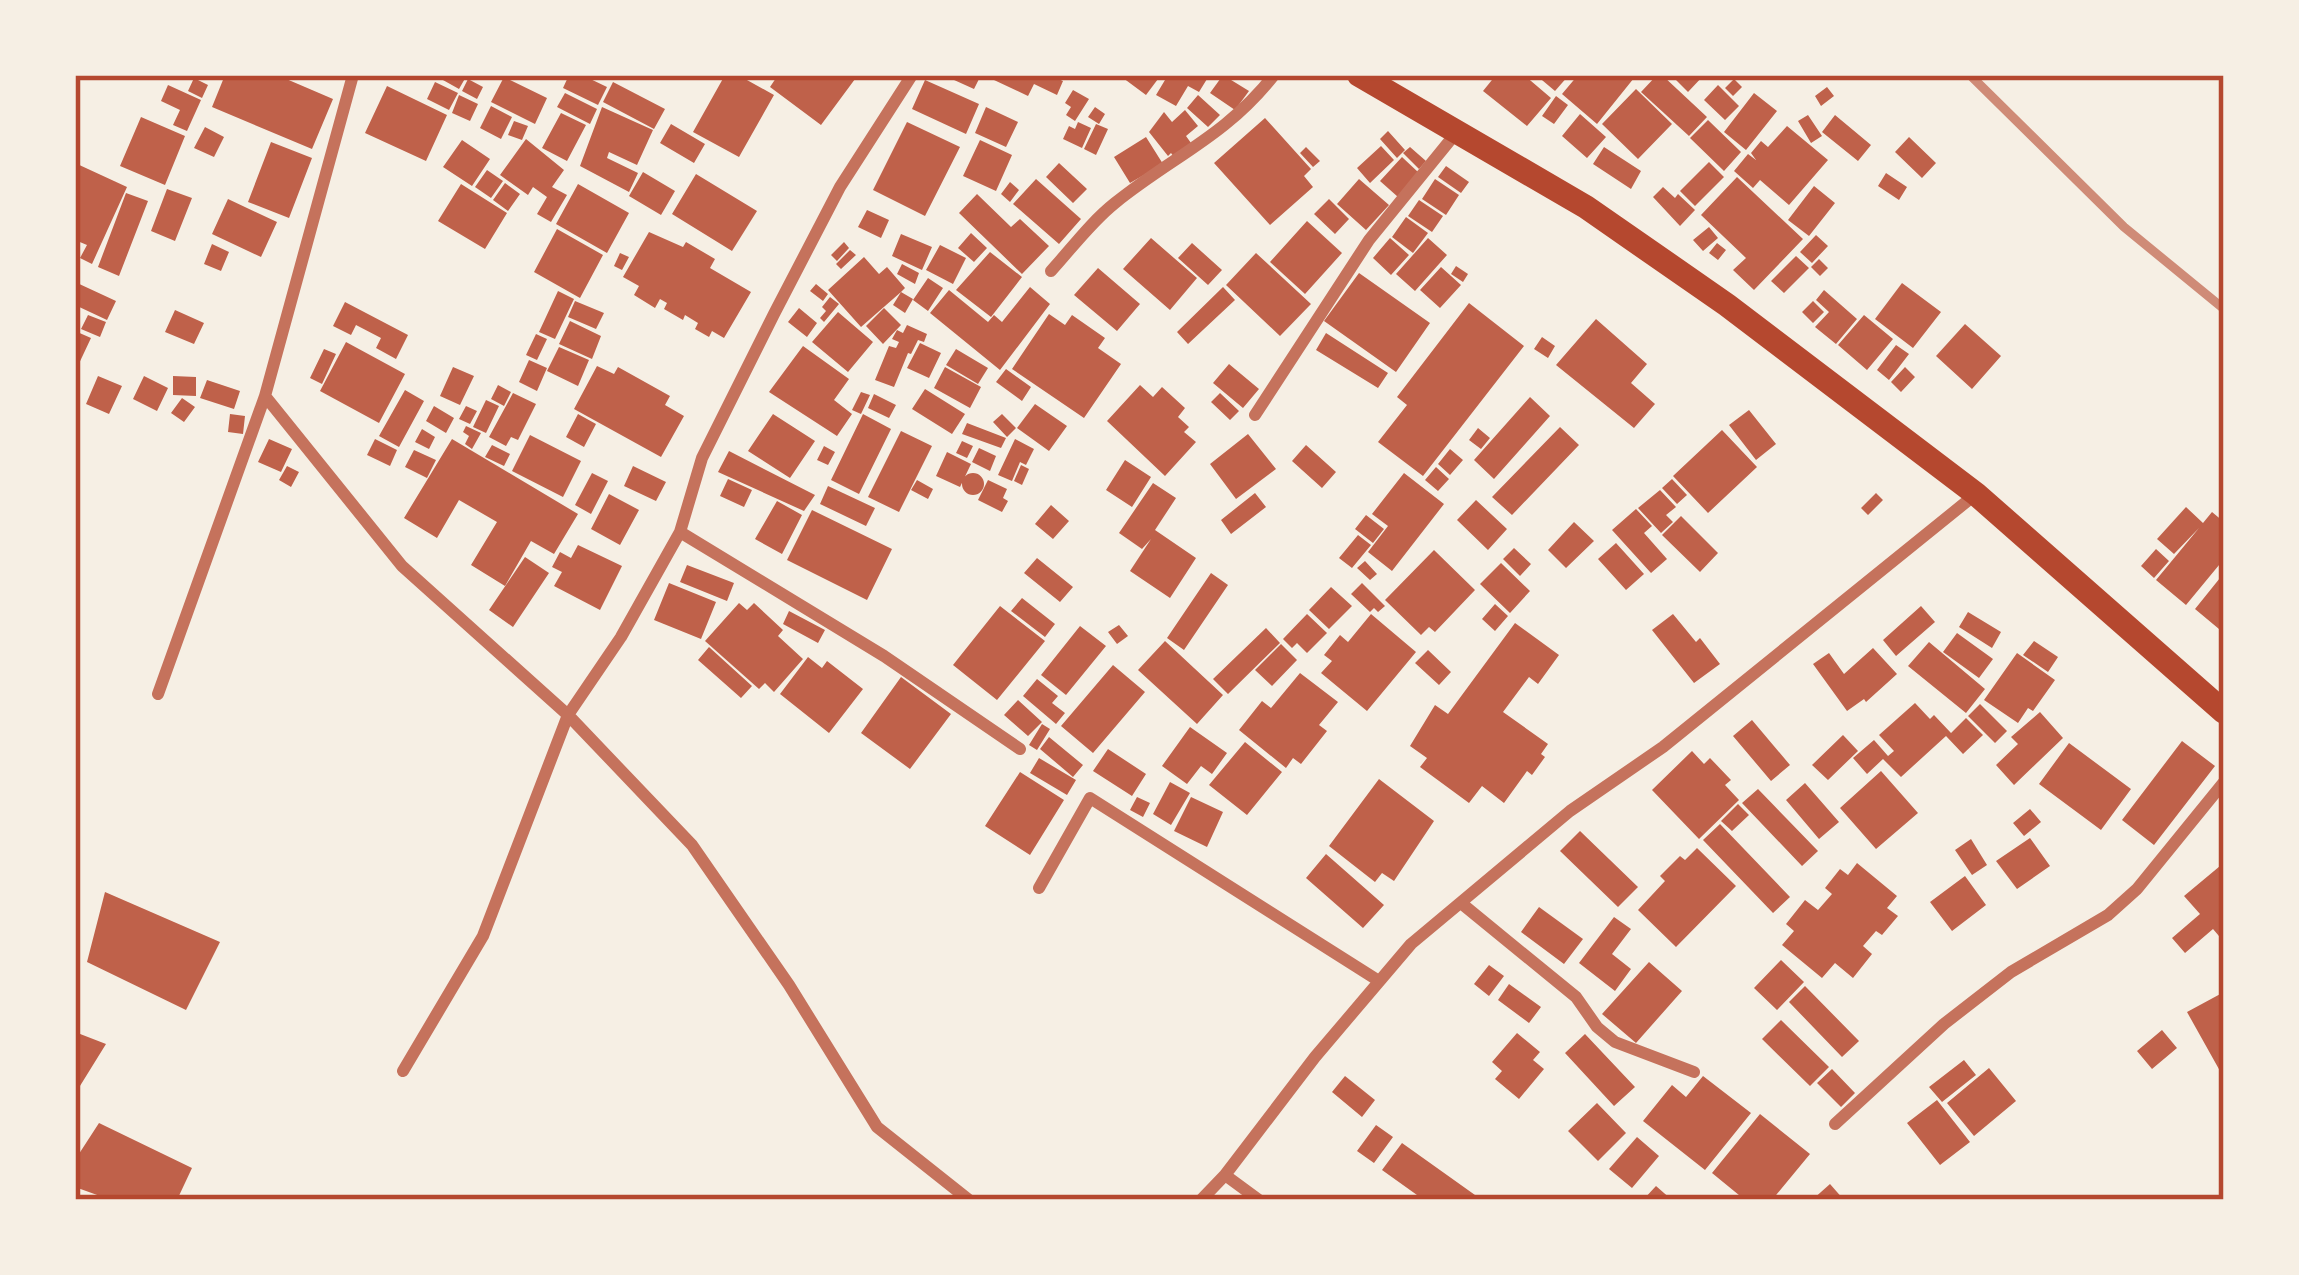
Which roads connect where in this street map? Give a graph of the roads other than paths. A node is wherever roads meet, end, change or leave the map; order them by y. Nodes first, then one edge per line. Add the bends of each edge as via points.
1 (353, 75) edge
2 (912, 75) edge
3 (1274, 75) edge
4 (1359, 75) edge
5 (1457, 132) junction
6 (1051, 271) dead end
7 (265, 396) junction
8 (1255, 415) dead end
9 (1976, 494) junction
10 (680, 532) junction
11 (158, 694) dead end
12 (2224, 712) edge
13 (568, 715) junction
14 (1020, 748) dead end
15 (2224, 782) edge
16 (1039, 888) dead end
17 (1461, 903) junction
18 (1379, 981) junction
19 (403, 1071) dead end
20 (1694, 1072) dead end
21 (1835, 1124) dead end
22 (1225, 1175) junction
23 (969, 1200) edge
24 (1201, 1200) edge
25 (1259, 1200) edge

1 - 7 street
2 - 10 street via 841,187 753,355 701,458
3 - 6 street via 1249,107 1111,205
4 - 5 main road
5 - 8 street via 1370,240
5 - 9 main road via 1727,304
7 - 11 street
7 - 13 street via 403,566
9 - 12 main road
9 - 17 street
10 - 13 street
10 - 14 street
13 - 19 street via 483,936
13 - 23 street via 692,845 877,1127
15 - 21 street via 2108,915 1994,985
16 - 18 street via 1090,798
17 - 18 street
17 - 20 street via 1576,997 1615,1042
18 - 22 street
22 - 24 street
22 - 25 street

